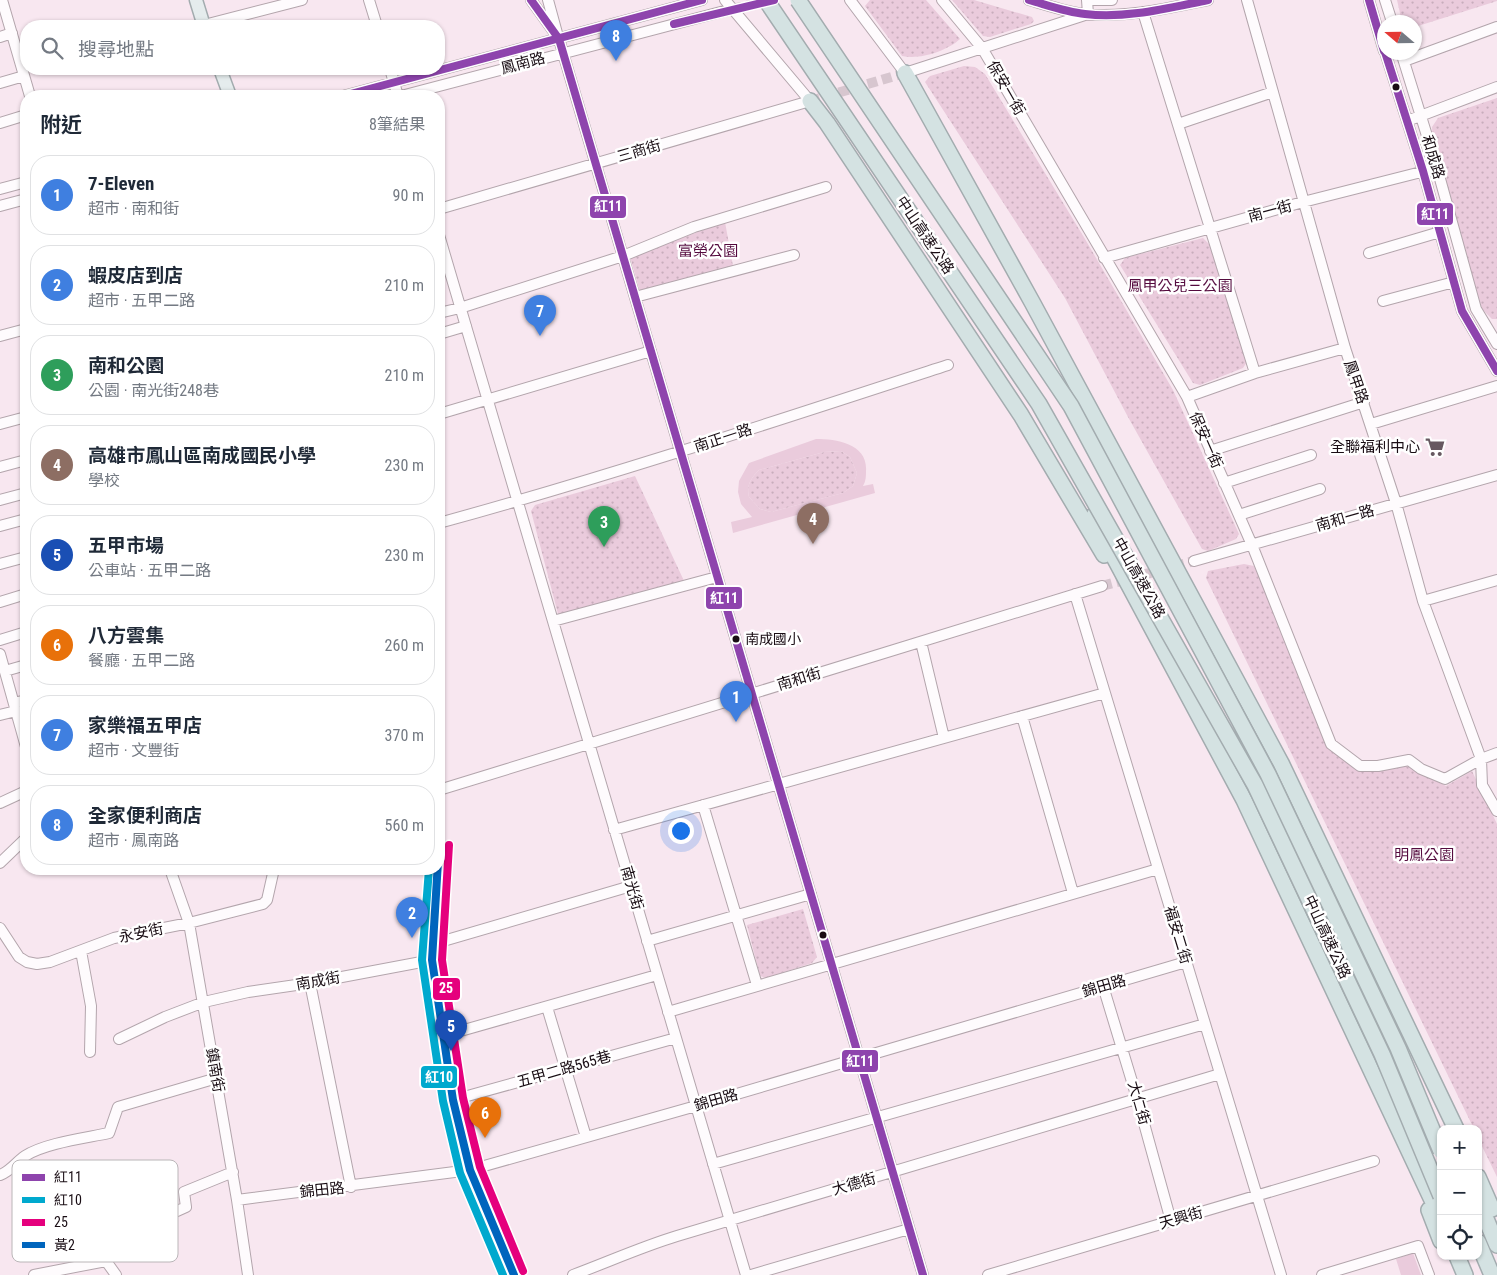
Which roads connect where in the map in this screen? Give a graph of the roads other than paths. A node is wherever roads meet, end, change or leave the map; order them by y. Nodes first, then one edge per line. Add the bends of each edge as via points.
1 (2, 0) edge
2 (196, 0) edge
3 (302, 0) edge
4 (369, 0) edge
5 (530, 0) edge
6 (548, 0) edge
7 (702, 0) edge
8 (725, 0) edge
9 (766, 0) edge
10 (798, 0) edge
11 (850, 0) edge
12 (942, 0) edge
13 (1029, 0) edge
14 (1087, 0) edge
15 (1091, 0) edge
16 (1112, 0) edge
17 (1208, 0) edge
18 (1247, 0) edge
19 (1368, 0) edge
20 (1385, 0) edge
21 (283, 2) edge
22 (732, 9) junction
23 (1143, 12) junction
24 (1088, 14) junction
25 (1390, 15) edge
26 (202, 20) edge
27 (224, 20) edge
28 (375, 20) edge
29 (1497, 27) edge
30 (1377, 28) edge
31 (12, 33) junction
32 (0, 36) edge
33 (559, 39) junction
34 (982, 48) junction
35 (1422, 51) edge
36 (564, 53) junction
37 (1387, 60) edge
38 (1404, 60) edge
39 (20, 62) edge
40 (445, 69) edge
41 (905, 73) junction
42 (222, 75) edge
43 (392, 75) edge
44 (424, 75) edge
45 (24, 76) joint
46 (0, 83) edge
47 (394, 83) junction
48 (1497, 87) edge
49 (28, 90) edge
50 (228, 90) edge
51 (367, 90) edge
52 (397, 90) edge
53 (422, 90) edge
54 (1273, 92) junction
55 (810, 101) junction
56 (1421, 115) junction
57 (20, 117) edge
58 (1406, 121) junction
59 (0, 123) edge
60 (1178, 124) junction
61 (596, 163) junction
62 (1437, 168) junction
63 (1423, 171) junction
64 (20, 184) edge
65 (826, 187) dead end
66 (0, 189) edge
67 (20, 201) edge
68 (1303, 202) junction
69 (0, 206) edge
70 (445, 207) edge
71 (1210, 227) junction
72 (1440, 232) junction
73 (1369, 253) dead end
74 (794, 255) dead end
75 (445, 256) edge
76 (623, 256) junction
77 (1104, 258) junction
78 (1454, 282) junction
79 (635, 297) junction
80 (1384, 301) dead end
81 (460, 308) junction
82 (445, 311) edge
83 (466, 326) junction
84 (20, 331) edge
85 (445, 332) edge
86 (0, 336) edge
87 (1496, 339) edge
88 (1480, 345) junction
89 (1345, 348) junction
90 (651, 351) junction
91 (948, 365) dead end
92 (1497, 371) edge
93 (1255, 373) junction
94 (1497, 386) edge
95 (1186, 397) junction
96 (487, 400) junction
97 (1364, 402) junction
98 (445, 412) edge
99 (20, 418) edge
100 (0, 424) edge
101 (1371, 424) junction
102 (681, 451) junction
103 (1210, 451) junction
104 (1069, 455) junction
105 (1311, 455) dead end
106 (20, 462) edge
107 (1102, 462) junction
108 (0, 467) edge
109 (1497, 475) edge
110 (1224, 483) junction
111 (1320, 489) dead end
112 (20, 495) edge
113 (0, 500) edge
114 (517, 502) junction
115 (1396, 503) junction
116 (1239, 515) junction
117 (20, 520) edge
118 (445, 520) edge
119 (0, 526) edge
120 (1252, 545) junction
121 (20, 559) edge
122 (1194, 561) tunnel mouth
123 (0, 564) edge
124 (717, 577) junction
125 (1497, 580) edge
126 (1102, 586) tunnel mouth
127 (1075, 594) junction
128 (20, 596) edge
129 (1423, 601) junction
130 (0, 602) edge
131 (553, 621) junction
132 (20, 634) edge
133 (0, 640) edge
134 (921, 642) junction
135 (0, 654) edge
136 (20, 667) edge
137 (5, 671) junction
138 (1105, 693) junction
139 (752, 694) junction
140 (20, 704) edge
141 (15, 707) junction
142 (0, 715) edge
143 (1022, 716) junction
144 (20, 725) edge
145 (948, 737) junction
146 (589, 744) junction
147 (1497, 753) edge
148 (1481, 759) junction
149 (1281, 763) junction
150 (778, 784) junction
151 (445, 788) edge
152 (20, 794) edge
153 (1244, 800) junction
154 (0, 802) edge
155 (703, 805) junction
156 (1497, 811) edge
157 (614, 830) junction
158 (20, 844) edge
159 (0, 864) edge
160 (1158, 869) junction
161 (172, 875) edge
162 (273, 875) edge
163 (440, 875) edge
164 (631, 886) junction
165 (1074, 893) junction
166 (811, 894) junction
167 (737, 915) junction
168 (188, 923) junction
169 (0, 928) edge
170 (647, 941) junction
171 (433, 944) junction
172 (81, 951) junction
173 (432, 960) junction
174 (1186, 962) junction
175 (831, 963) junction
176 (657, 975) junction
177 (310, 983) junction
178 (757, 985) junction
179 (1103, 986) junction
180 (204, 1002) junction
181 (547, 1007) junction
182 (1398, 1008) junction
183 (668, 1012) junction
184 (1205, 1024) junction
185 (443, 1036) junction
186 (676, 1038) junction
187 (119, 1039) dead end
188 (1122, 1046) junction
189 (90, 1052) dead end
190 (859, 1058) junction
191 (565, 1069) junction
192 (1220, 1074) junction
193 (216, 1078) junction
194 (1137, 1098) junction
195 (453, 1100) junction
196 (696, 1106) junction
197 (876, 1117) junction
198 (1444, 1125) edge
199 (1454, 1125) edge
200 (1401, 1133) junction
201 (586, 1138) junction
202 (1437, 1141) edge
203 (21, 1160) edge
204 (1374, 1161) dead end
205 (713, 1164) junction
206 (12, 1168) edge
207 (470, 1170) junction
208 (232, 1172) junction
209 (893, 1173) junction
210 (0, 1175) edge
211 (1437, 1186) edge
212 (1482, 1186) edge
213 (351, 1187) junction
214 (1257, 1196) junction
215 (238, 1200) junction
216 (1482, 1210) edge
217 (178, 1211) edge
218 (1439, 1215) edge
219 (730, 1220) junction
220 (1171, 1221) junction
221 (1497, 1222) edge
222 (909, 1228) junction
223 (1437, 1230) edge
224 (1497, 1245) edge
225 (1482, 1251) edge
226 (1448, 1260) edge
227 (1459, 1260) edge
228 (1468, 1260) edge
229 (101, 1262) edge
230 (107, 1262) edge
231 (34, 1275) edge
232 (116, 1275) edge
233 (248, 1275) edge
234 (514, 1275) edge
235 (573, 1275) edge
236 (746, 1275) edge
237 (751, 1275) edge
238 (923, 1275) edge
239 (988, 1275) edge
240 (1281, 1275) edge
241 (1322, 1275) edge
242 (1429, 1275) edge
243 (1454, 1275) edge
244 (1465, 1275) edge
245 (1474, 1275) edge
246 (1492, 1275) edge

1 - 31 street
2 - 26 main road
3 - 21 street
4 - 28 street
5 - 33 street
6 - 33 street
7 - 33 street, 鳳南路
8 - 22 street
9 - 104 highway, 中山高速公路, bridge via 1039,404
10 - 107 highway, 中山高速公路, bridge via 1071,406
11 - 41 street
12 - 34 street, 保安一街
13 - 24 street
14 - 24 street
15 - 16 street
17 - 23 street
18 - 54 street, 鳳甲路
19 - 30 street, 和成路
20 - 25 street
21 - 27 street
22 - 36 street, 鳳南路
22 - 55 street
23 - 24 street
23 - 60 street
24 - 34 street
29 - 35 street
31 - 32 street
31 - 39 street
33 - 36 street
33 - 40 street, 鳳南路
34 - 41 street
34 - 77 street, 保安一街
36 - 53 street, 鳳南路
36 - 61 street
37 - 58 street, 和成路
38 - 56 street, 和成路
41 - 149 highway
42 - 50 main road
43 - 47 street
44 - 47 street, 鳳南路
45 - 46 street
45 - 49 street
47 - 51 street, 鳳南路
47 - 52 street
48 - 56 street
54 - 60 street
54 - 68 street, 鳳甲路
55 - 61 street, 三商街
55 - 153 highway via 1022,415
56 - 58 street
56 - 62 street, 和成路
57 - 59 street
58 - 63 street, 和成路
60 - 71 street
61 - 70 street, 三商街
61 - 76 street
62 - 63 street, 南一街
62 - 87 street, 和成路 via 1476,310
63 - 68 street, 南一街
63 - 72 street, 和成路
64 - 66 street
65 - 76 street via 694,227
67 - 69 street
68 - 71 street, 南一街
68 - 89 street, 鳳甲路
71 - 77 street, 南一街
71 - 93 street
72 - 73 street
72 - 78 street, 和成路
74 - 79 street
75 - 81 street, 南光街
76 - 79 street
76 - 81 street
77 - 95 street, 保安一街
78 - 80 street
78 - 88 street, 和成路 via 1462,311
79 - 90 street
81 - 82 street
81 - 83 street, 南光街
83 - 85 street
83 - 96 street, 南光街
84 - 86 street
87 - 88 street
88 - 92 street, 和成路
89 - 93 street
89 - 97 street, 鳳甲路
90 - 96 street
90 - 102 street
91 - 102 street, 南正一路
93 - 95 street
94 - 101 street
95 - 103 street, 保安一街
96 - 98 street
96 - 114 street, 南光街
97 - 101 street, 鳳甲路
97 - 103 street
99 - 100 street
101 - 115 street, 鳳甲路
102 - 114 street, 南正一路
102 - 124 street
103 - 110 street, 保安一街
104 - 153 highway via 1115,559
104 - 211 highway, 中山高速公路, bridge via 1255,785 1382,1054
105 - 110 street
106 - 108 street
107 - 149 highway via 1134,504
107 - 202 highway, 中山高速公路, bridge via 1268,774 1398,1048
109 - 115 street, 南和一路
110 - 116 street, 保安一街
111 - 116 street
112 - 113 street
114 - 118 street, 南正一路
114 - 131 street, 南光街
115 - 120 street, 南和一路
115 - 129 street, 鳳甲路
116 - 120 street, 保安一街
117 - 119 street
120 - 122 street, 南和一路
120 - 148 street, 保安一街 via 1331,744 1360,766 1409,760 1445,779
121 - 123 street
124 - 131 street
124 - 139 street
125 - 129 street
126 - 127 street, 南和街
127 - 134 street, 南和街
127 - 138 street, 福安二街
128 - 130 street
129 - 148 street, 鳳甲路
131 - 146 street, 南光街
132 - 133 street
134 - 139 street, 南和街
134 - 145 street
135 - 137 street
136 - 137 street
137 - 141 street
138 - 143 street
138 - 160 street, 福安二街
139 - 146 street, 南和街
139 - 150 street
140 - 141 street
141 - 142 street
141 - 144 street
143 - 145 street
143 - 165 street
145 - 150 street
146 - 151 street, 南和街
146 - 157 street, 南光街
147 - 148 street, 保安一街
148 - 156 street, 鳳甲路 via 1482,785
149 - 182 highway
150 - 155 street
150 - 166 street
152 - 154 street
153 - 200 highway
155 - 157 street
155 - 167 street
157 - 164 street, 南光街
158 - 159 street
160 - 165 street
160 - 174 street, 福安二街
161 - 168 street, 鎮南街
162 - 168 street, 永安街 via 266,903
163 - 171 main road
164 - 170 street, 南光街
164 - 171 street
165 - 175 street
166 - 167 street
166 - 175 street
167 - 170 street
167 - 178 street
168 - 172 street, 永安街 via 114,938
168 - 180 street, 鎮南街
169 - 172 street, 永安街 via 19,957 27,962 50,962
170 - 176 street, 南光街
171 - 173 main road
172 - 189 street via 91,1006
173 - 177 street, 南成街
173 - 185 main road
174 - 179 street, 錦田路
174 - 184 street, 福安二街
175 - 178 street
175 - 190 street
176 - 181 street
176 - 183 street, 南光街
177 - 180 street, 南成街
177 - 213 street
178 - 183 street
179 - 188 street, 大仁街
179 - 190 street, 錦田路
180 - 187 street, 南成街
180 - 193 street, 鎮南街
181 - 185 street
181 - 191 street
182 - 198 highway via 1421,1074
182 - 199 highway
183 - 186 street, 南光街
184 - 188 street
184 - 192 street, 福安二街
185 - 195 main road
186 - 191 street, 五甲二路565巷
186 - 196 street, 南光街
188 - 194 street, 大仁街
188 - 197 street
190 - 196 street, 錦田路
190 - 197 street
191 - 195 street, 五甲二路565巷
191 - 201 street
192 - 194 street, 大德街
192 - 214 street, 福安二街
193 - 203 street via 118,1107 109,1133 62,1142
193 - 208 street, 鎮南街
194 - 209 street, 大德街
194 - 220 street, 大仁街
195 - 207 main road
196 - 201 street, 錦田路
196 - 205 street, 南光街
197 - 205 street
197 - 209 street
200 - 218 highway
200 - 223 highway
201 - 207 street, 錦田路
204 - 214 street, 天興街
205 - 219 street, 南光街
206 - 210 street
207 - 213 street, 錦田路
207 - 234 main road
208 - 215 street, 鎮南街
208 - 217 street via 184,1192 186,1207
209 - 219 street, 大德街
209 - 222 street
212 - 221 highway
213 - 215 street, 錦田路
214 - 220 street, 天興街
214 - 240 street, 福安二街
215 - 233 street, 鎮南街
216 - 224 highway
219 - 235 street, 大德街 via 630,1251
219 - 236 street, 南光街
220 - 239 street, 天興街
222 - 237 street
222 - 238 street
225 - 246 highway
226 - 243 highway
227 - 244 highway
228 - 245 highway
229 - 231 street
230 - 232 street
241 - 242 street via 1418,1246

